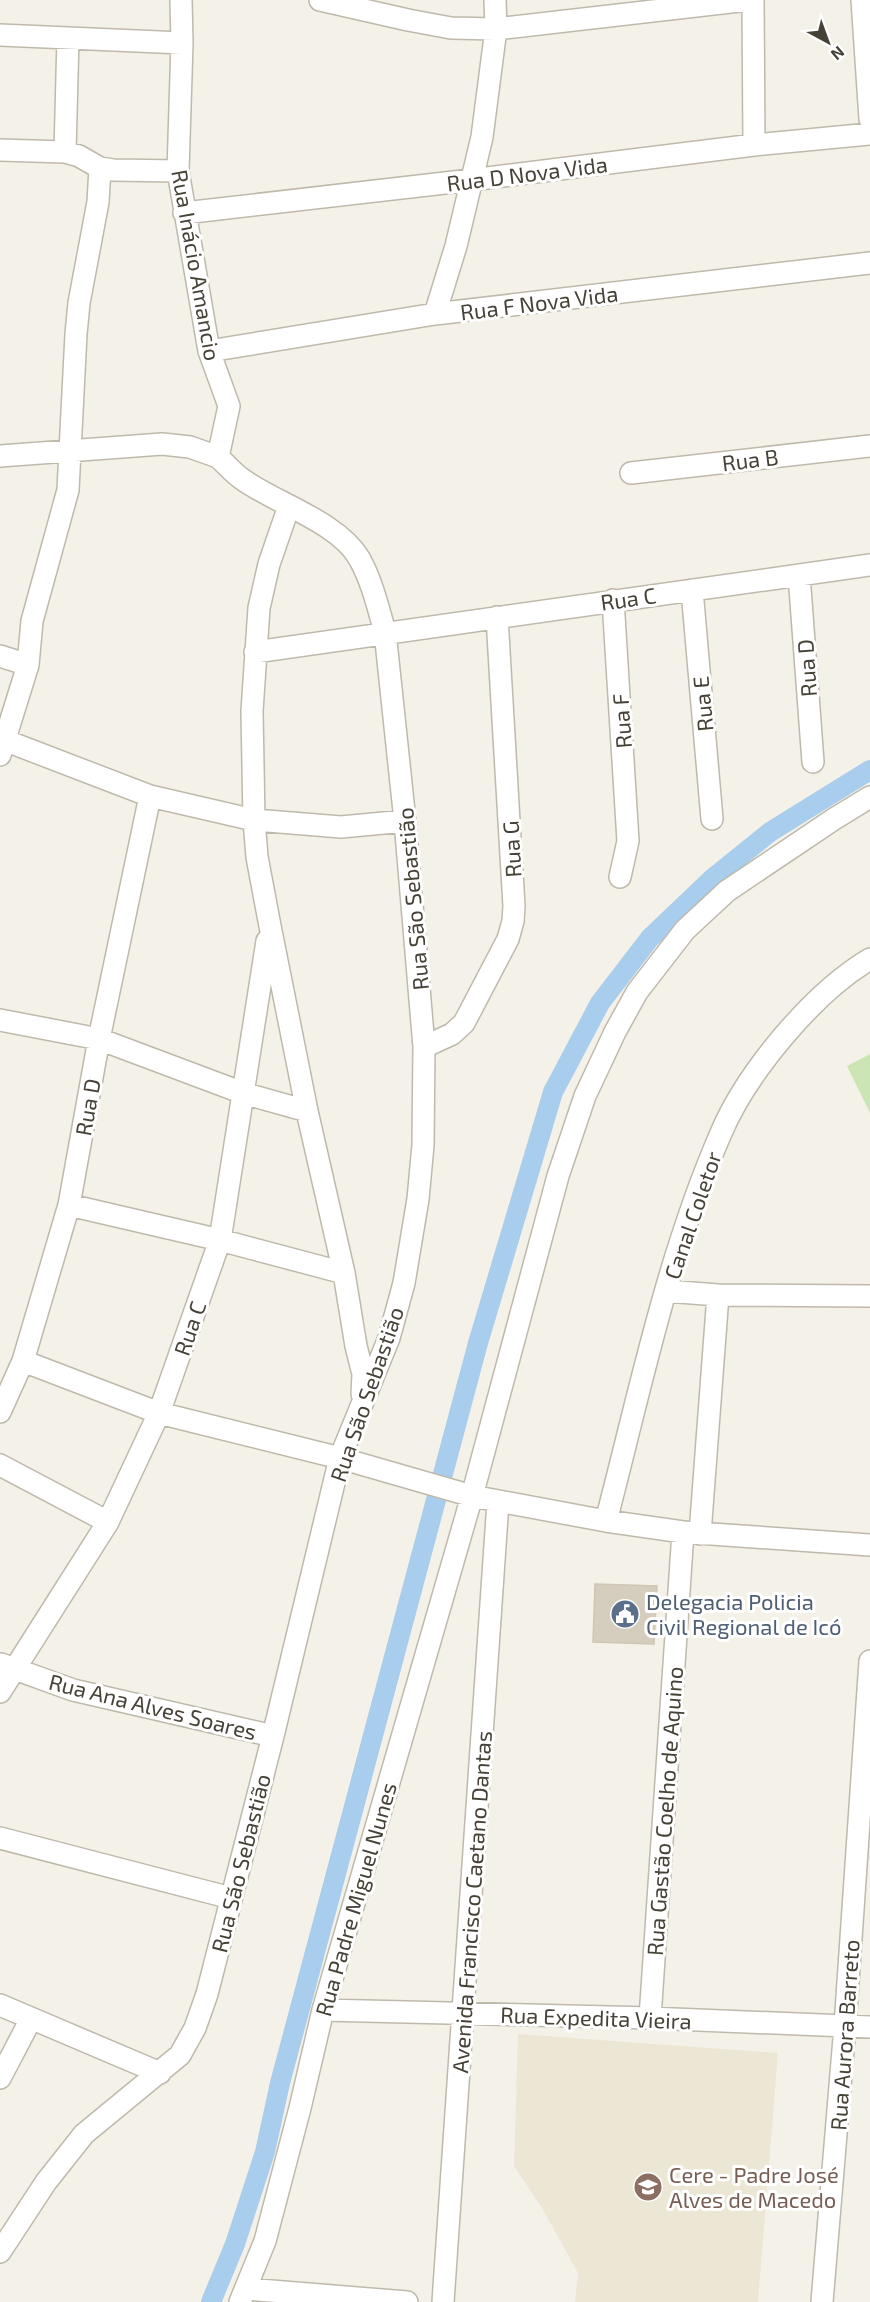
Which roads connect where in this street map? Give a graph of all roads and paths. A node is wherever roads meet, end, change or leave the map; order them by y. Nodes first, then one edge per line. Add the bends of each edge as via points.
1 (181, 0) edge
2 (320, 0) edge
3 (495, 0) edge
4 (748, 0) edge
5 (753, 0) edge
6 (862, 0) edge
7 (645, 6) edge
8 (496, 28) junction
9 (0, 35) edge
10 (68, 38) junction
11 (182, 43) junction
12 (870, 119) edge
13 (870, 134) edge
14 (754, 145) junction
15 (0, 150) edge
16 (65, 153) junction
17 (100, 168) junction
18 (178, 171) junction
19 (471, 180) junction
20 (184, 213) junction
21 (870, 263) edge
22 (435, 314) junction
23 (208, 351) junction
24 (870, 446) edge
25 (69, 450) junction
26 (0, 456) edge
27 (218, 457) junction
28 (631, 473) dead end
29 (289, 506) junction
30 (870, 565) edge
31 (799, 575) junction
32 (692, 590) junction
33 (613, 600) junction
34 (497, 616) junction
35 (385, 632) junction
36 (255, 652) junction
37 (0, 656) edge
38 (27, 665) junction
39 (2, 748) edge
40 (813, 762) dead end
41 (150, 796) junction
42 (870, 797) edge
43 (712, 819) dead end
44 (254, 820) junction
45 (405, 821) junction
46 (620, 878) dead end
47 (270, 926) junction
48 (870, 959) edge
49 (0, 1020) edge
50 (99, 1039) junction
51 (424, 1047) junction
52 (243, 1093) junction
53 (307, 1111) junction
54 (69, 1205) junction
55 (220, 1240) junction
56 (344, 1274) junction
57 (666, 1291) junction
58 (718, 1295) junction
59 (870, 1296) edge
60 (23, 1361) junction
61 (362, 1404) junction
62 (0, 1412) edge
63 (159, 1413) junction
64 (340, 1458) junction
65 (0, 1466) edge
66 (464, 1494) junction
67 (498, 1502) junction
68 (606, 1521) junction
69 (108, 1522) junction
70 (692, 1533) junction
71 (870, 1545) edge
72 (870, 1661) edge
73 (7, 1666) edge
74 (0, 1692) edge
75 (273, 1736) junction
76 (0, 1838) edge
77 (231, 1898) junction
78 (0, 2005) edge
79 (323, 2010) junction
80 (464, 2013) junction
81 (650, 2018) junction
82 (31, 2019) junction
83 (845, 2026) junction
84 (870, 2027) edge
85 (160, 2073) junction
86 (0, 2078) edge
87 (0, 2252) edge
88 (243, 2295) edge
89 (407, 2302) edge
90 (443, 2302) edge
91 (822, 2302) edge

1 - 11 street, Rua Inácio Amancio
2 - 8 street via 451,28
3 - 8 street
4 - 7 street
5 - 14 street
6 - 12 street
7 - 8 street
8 - 19 street via 482,137
9 - 10 street
10 - 11 street
10 - 16 street
11 - 18 street, Rua Inácio Amancio
13 - 14 street, Rua D Nova Vida
14 - 19 street, Rua D Nova Vida
15 - 16 street
16 - 17 street
17 - 18 street
17 - 25 street via 98,202 79,303
18 - 20 street, Rua Inácio Amancio
19 - 20 street, Rua D Nova Vida
19 - 22 street
20 - 23 street, Rua Inácio Amancio
21 - 22 street, Rua F Nova Vida
22 - 23 street, Rua F Nova Vida
23 - 27 street, Rua Inácio Amancio via 229,406
24 - 28 street, Rua B
25 - 26 street
25 - 27 street via 162,444 190,447
25 - 38 street via 68,490 32,621
27 - 29 street, Rua São Sebastião via 242,479
29 - 35 street, Rua São Sebastião via 344,541 358,557 371,583
29 - 36 street via 269,564
30 - 31 street, Rua C
31 - 32 street, Rua C
31 - 40 street, Rua D
32 - 33 street, Rua C
32 - 43 street, Rua E
33 - 34 street, Rua C
33 - 46 street, Rua F via 628,841
34 - 35 street, Rua C
34 - 51 street, Rua G via 513,921 508,939 464,1023 452,1034
35 - 36 street, Rua C
35 - 45 street, Rua São Sebastião
36 - 44 street
37 - 38 street
38 - 39 street
39 - 41 street
41 - 44 street
41 - 50 street, Rua D
42 - 66 street, Rua Padre Miguel Nunes via 727,891 685,930 638,992 585,1096
44 - 45 street via 341,826
44 - 47 street
45 - 51 street, Rua São Sebastião
47 - 52 street, Rua C
47 - 53 street
48 - 57 street, Canal Coletor via 822,996 780,1040 750,1082 721,1132
49 - 50 street
50 - 52 street
50 - 54 street, Rua D
51 - 61 street, Rua São Sebastião via 423,1145 404,1283 389,1338
52 - 53 street
52 - 55 street, Rua C
53 - 56 street
54 - 55 street
54 - 60 street, Rua D
55 - 56 street
55 - 63 street, Rua C
56 - 61 street via 363,1374
57 - 58 street
57 - 68 street, Canal Coletor
58 - 59 street
58 - 70 street, Rua Gastão Coelho de Aquino
60 - 62 street, Rua D
60 - 63 street
61 - 64 street, Rua São Sebastião
63 - 64 street
63 - 69 street, Rua C
64 - 66 street
64 - 75 street, Rua São Sebastião
65 - 69 street
66 - 67 street
66 - 79 street, Rua Padre Miguel Nunes
67 - 68 street
67 - 80 street, Avenida Francisco Caetano Dantas
68 - 70 street
69 - 73 street, Rua C
70 - 71 street
70 - 81 street, Rua Gastão Coelho de Aquino
72 - 83 street, Rua Aurora Barreto
73 - 74 street, Rua C
73 - 75 street, Rua Ana Alves Soares via 73,1690
75 - 77 street, Rua São Sebastião
76 - 77 street
77 - 85 street, Rua São Sebastião via 195,2028 180,2055
78 - 82 street
79 - 80 street, Rua Expedita Vieira
79 - 88 street, Rua Padre Miguel Nunes via 265,2241
80 - 81 street, Rua Expedita Vieira
80 - 90 street, Avenida Francisco Caetano Dantas
81 - 83 street, Rua Expedita Vieira
82 - 85 street
82 - 86 street
83 - 84 street, Rua Expedita Vieira
83 - 91 street, Rua Aurora Barreto
85 - 87 street, Rua São Sebastião via 84,2134 46,2182
88 - 89 street

